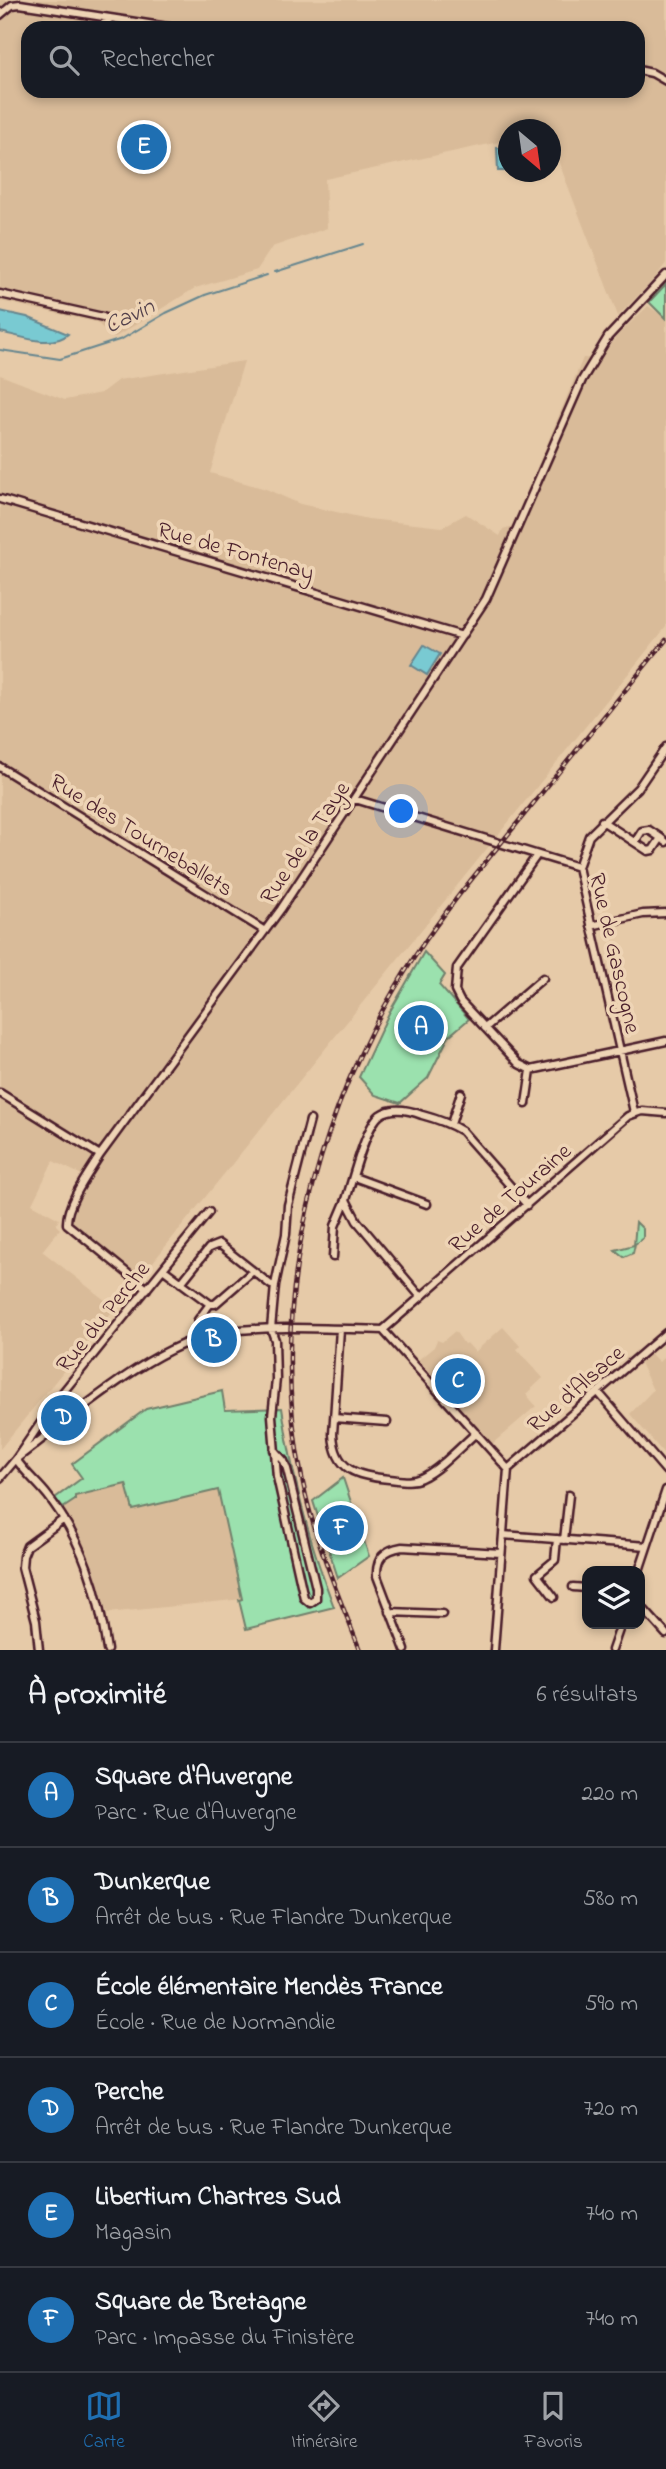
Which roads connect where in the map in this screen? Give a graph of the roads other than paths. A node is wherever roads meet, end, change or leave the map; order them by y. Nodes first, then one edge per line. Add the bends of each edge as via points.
1 (0, 15) edge
2 (89, 15) junction
3 (111, 18) junction
4 (95, 21) edge
5 (107, 21) edge
6 (130, 21) edge
7 (645, 72) edge
8 (666, 81) edge
9 (666, 275) edge
10 (0, 294) edge
11 (117, 325) dead end
12 (0, 499) edge
13 (462, 636) junction
14 (666, 747) edge
15 (662, 760) edge
16 (0, 767) edge
17 (355, 799) junction
18 (602, 821) junction
19 (663, 840) edge
20 (635, 842) junction
21 (537, 855) junction
22 (578, 867) junction
23 (666, 914) edge
24 (591, 926) junction
25 (265, 930) junction
26 (543, 978) dead end
27 (485, 1028) junction
28 (666, 1041) edge
29 (621, 1051) junction
30 (531, 1070) junction
31 (0, 1093) edge
32 (461, 1093) dead end
33 (526, 1104) dead end
34 (634, 1112) junction
35 (666, 1113) edge
36 (310, 1120) dead end
37 (450, 1124) junction
38 (100, 1155) junction
39 (354, 1177) junction
40 (346, 1200) junction
41 (427, 1204) dead end
42 (527, 1205) junction
43 (209, 1212) dead end
44 (333, 1257) dead end
45 (163, 1269) junction
46 (253, 1271) junction
47 (181, 1283) junction
48 (275, 1285) junction
49 (147, 1289) junction
50 (421, 1297) junction
51 (209, 1304) junction
52 (271, 1329) junction
53 (340, 1329) junction
54 (383, 1330) junction
55 (666, 1333) edge
56 (212, 1335) junction
57 (597, 1392) junction
58 (334, 1418) junction
59 (387, 1422) dead end
60 (476, 1433) junction
61 (274, 1450) junction
62 (16, 1459) junction
63 (508, 1469) junction
64 (666, 1471) edge
65 (0, 1478) edge
66 (666, 1490) edge
67 (569, 1495) dead end
68 (64, 1519) junction
69 (503, 1535) junction
70 (560, 1539) junction
71 (647, 1546) junction
72 (501, 1553) junction
73 (641, 1566) edge
74 (573, 1587) dead end
75 (582, 1588) edge
76 (554, 1597) dead end
77 (645, 1611) edge
78 (390, 1612) junction
79 (442, 1614) dead end
80 (619, 1629) edge
81 (666, 1634) edge
82 (39, 1650) edge
83 (107, 1650) edge
84 (405, 1650) edge
85 (494, 1650) edge
86 (612, 1650) edge

1 - 2 street via 20,4
2 - 3 street
2 - 4 street
3 - 5 street
3 - 6 street
7 - 8 street
9 - 13 street, Rue de la Taye via 608,337 582,380 486,599
10 - 11 street via 103,317
12 - 13 street, Rue de Fontenay
13 - 17 street, Rue de la Taye
14 - 15 street
15 - 18 street
16 - 25 street, Rue des Tourneballets
17 - 21 street, Rue de Gascogne
17 - 25 street, Rue de la Taye
18 - 20 street
18 - 22 street via 589,836
19 - 20 street via 648,851
19 - 20 street via 649,830 642,831
21 - 22 street, Rue de Gascogne
21 - 27 street via 457,968 460,1001
22 - 24 street, Rue de Gascogne
23 - 24 street via 643,914
24 - 29 street, Rue de Gascogne
25 - 38 street, Rue de la Taye
26 - 27 street
27 - 30 street via 519,1064
28 - 29 street
29 - 30 street
29 - 34 street, Rue de Gascogne
30 - 33 street
31 - 38 street
32 - 37 street
34 - 35 street
34 - 42 street, Rue de Touraine
36 - 48 street via 288,1205
37 - 39 street via 406,1110 380,1115 371,1125
37 - 42 street via 462,1131
38 - 49 street, Rue de la Taye via 66,1215 67,1224
39 - 40 street
39 - 41 street
40 - 44 street via 335,1226
40 - 50 street via 357,1221
42 - 50 street, Rue de Touraine
43 - 45 street, Rue du Perche
45 - 47 street
45 - 49 street, Rue du Perche
46 - 47 street via 219,1244
46 - 48 street
46 - 51 street via 215,1304
47 - 51 street
48 - 52 street
49 - 62 street, Rue du Perche via 55,1402
50 - 54 street, Rue de Touraine
51 - 56 street via 198,1320
52 - 53 street
52 - 56 street
52 - 61 street via 276,1379
53 - 54 street
53 - 58 street
54 - 60 street
55 - 57 street, Rue d'Alsace
56 - 62 street via 148,1362
57 - 63 street, Rue d'Alsace
57 - 64 street
58 - 59 street
58 - 60 street via 338,1456 362,1476 419,1480
60 - 63 street
61 - 61 street via 282,1507 304,1598 310,1603 316,1599 316,1588 287,1469
62 - 65 street, Rue du Perche
62 - 68 street
63 - 69 street
66 - 71 street
67 - 70 street
68 - 82 street via 27,1546 23,1556
68 - 83 street via 89,1569
69 - 70 street
69 - 72 street
70 - 71 street
70 - 76 street via 555,1560 537,1575
71 - 73 street
72 - 78 street via 391,1549 377,1565
72 - 85 street
74 - 75 street
77 - 81 street
78 - 79 street
78 - 84 street
80 - 86 street

